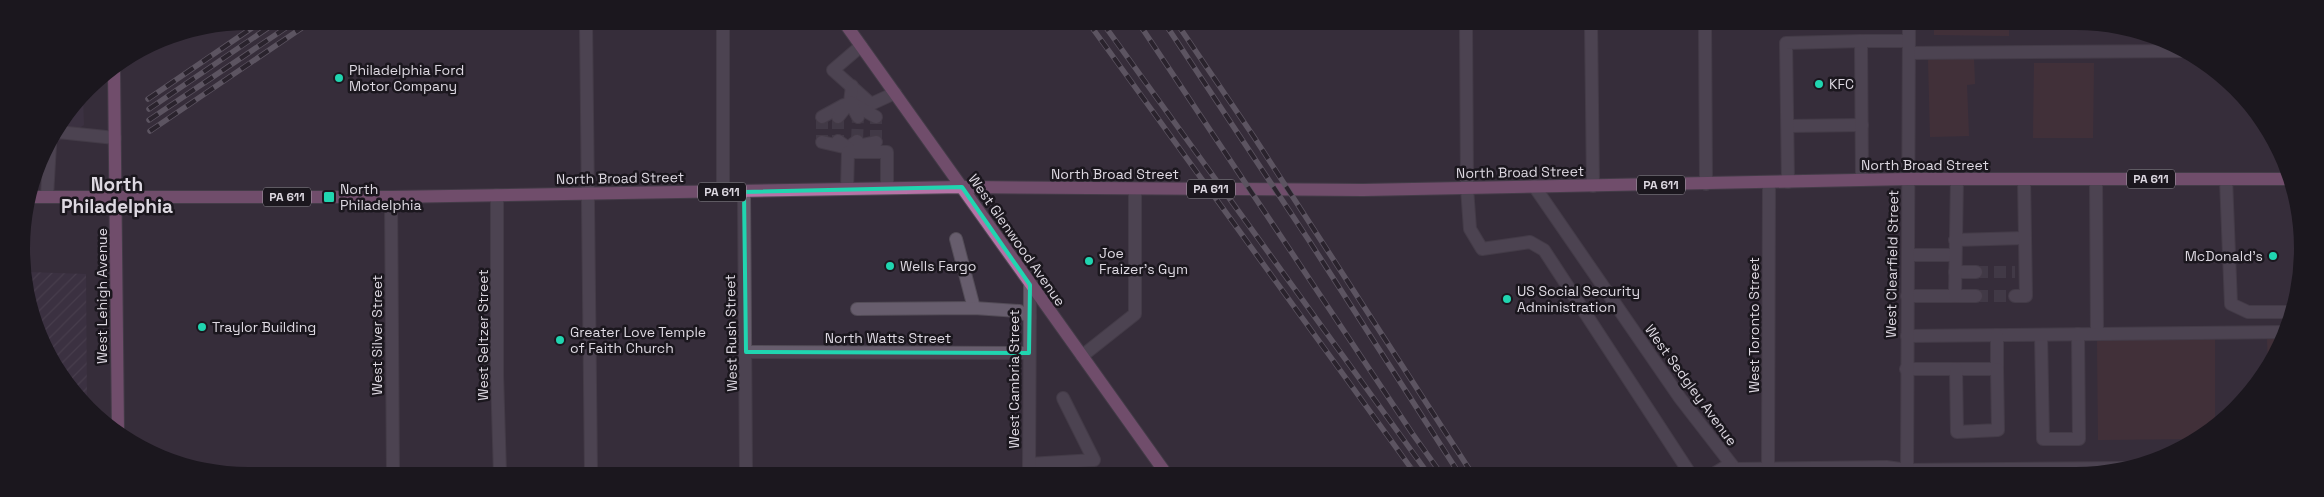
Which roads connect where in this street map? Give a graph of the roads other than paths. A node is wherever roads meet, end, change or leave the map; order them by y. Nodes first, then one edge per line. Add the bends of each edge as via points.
1 (586, 30) edge
2 (723, 30) edge
3 (850, 30) edge
4 (1466, 30) edge
5 (1591, 30) edge
6 (1705, 30) edge
7 (1909, 30) edge
8 (1861, 41) junction
9 (861, 46) junction
10 (1909, 47) junction
11 (2167, 51) edge
12 (114, 76) edge
13 (852, 86) junction
14 (895, 93) junction
15 (850, 102) junction
16 (822, 117) dead end
17 (838, 117) tunnel mouth
18 (858, 117) tunnel mouth
19 (876, 117) dead end
20 (1862, 125) junction
21 (1788, 126) junction
22 (63, 133) edge
23 (115, 138) junction
24 (822, 142) dead end
25 (876, 142) dead end
26 (848, 146) junction
27 (49, 161) edge
28 (1908, 179) junction
29 (1957, 179) junction
30 (2024, 179) junction
31 (2096, 179) junction
32 (2226, 179) junction
33 (2282, 179) edge
34 (1862, 180) junction
35 (1769, 182) junction
36 (1788, 182) junction
37 (1706, 184) junction
38 (1534, 186) junction
39 (1594, 186) junction
40 (887, 188) junction
41 (962, 188) junction
42 (1467, 188) junction
43 (847, 189) junction
44 (1135, 189) junction
45 (723, 192) junction
46 (744, 192) junction
47 (588, 193) junction
48 (497, 195) junction
49 (36, 196) edge
50 (47, 196) junction
51 (116, 197) junction
52 (391, 197) junction
53 (2024, 238) junction
54 (956, 239) dead end
55 (1955, 240) junction
56 (1908, 255) junction
57 (1955, 255) junction
58 (1955, 272) junction
59 (1976, 272) tunnel mouth
60 (1030, 285) junction
61 (1907, 296) junction
62 (1955, 296) junction
63 (1976, 296) tunnel mouth
64 (2015, 296) dead end
65 (974, 308) junction
66 (857, 309) dead end
67 (2284, 312) edge
68 (1030, 318) junction
69 (2277, 332) edge
70 (2078, 334) junction
71 (2096, 334) junction
72 (1997, 335) junction
73 (2041, 335) junction
74 (1907, 336) junction
75 (746, 352) junction
76 (1029, 353) junction
77 (1082, 356) junction
78 (1906, 369) junction
79 (1956, 369) junction
80 (1997, 369) junction
81 (1063, 398) dead end
82 (118, 424) edge
83 (393, 467) edge
84 (500, 467) edge
85 (591, 467) edge
86 (746, 467) edge
87 (1029, 467) edge
88 (1043, 467) edge
89 (1162, 467) edge
90 (1686, 467) edge
91 (1736, 467) edge
92 (1768, 467) edge
93 (1907, 467) edge

1 - 47 street
2 - 45 street
3 - 9 main road, West Glenwood Avenue
4 - 42 street
5 - 39 street
6 - 37 street
7 - 10 street, West Clearfield Street
8 - 10 street
8 - 20 street
8 - 21 street via 1786,43
9 - 13 street via 833,70
9 - 14 main road, West Glenwood Avenue
10 - 11 street
10 - 28 street, West Clearfield Street
12 - 23 main road, West Lehigh Avenue
13 - 14 street via 871,104
13 - 15 street
14 - 41 main road, West Glenwood Avenue
15 - 16 street
15 - 17 street
15 - 18 street
15 - 19 street
20 - 21 street
20 - 34 street
21 - 36 street
22 - 23 street
23 - 51 main road, West Lehigh Avenue
24 - 26 street
25 - 26 street
26 - 40 street via 887,152
26 - 43 street
27 - 50 street
28 - 29 main road, North Broad Street / PA 611
28 - 34 main road, North Broad Street / PA 611
28 - 56 street, West Clearfield Street
29 - 30 main road, North Broad Street / PA 611
29 - 55 street
30 - 31 main road, North Broad Street / PA 611
30 - 53 street
31 - 32 main road, North Broad Street / PA 611
31 - 71 street
32 - 33 main road, North Broad Street / PA 611
32 - 67 street via 2230,304 2248,312
34 - 36 main road, North Broad Street / PA 611
35 - 36 main road, North Broad Street / PA 611
35 - 37 main road, North Broad Street / PA 611
35 - 92 street, West Toronto Street
37 - 39 main road, North Broad Street / PA 611
38 - 39 main road, North Broad Street / PA 611
38 - 42 main road, North Broad Street / PA 611
38 - 91 street, West Sedgley Avenue via 1680,398
40 - 41 main road, North Broad Street / PA 611
40 - 43 main road, North Broad Street / PA 611
41 - 44 main road, North Broad Street / PA 611
41 - 60 main road, West Glenwood Avenue
42 - 44 main road, North Broad Street / PA 611
42 - 90 street via 1470,233 1482,249 1530,242 1544,250
43 - 46 main road, North Broad Street / PA 611
44 - 77 street via 1135,314
45 - 46 main road, North Broad Street / PA 611
45 - 47 main road, North Broad Street / PA 611
46 - 75 street, West Rush Street
47 - 48 main road, North Broad Street / PA 611
47 - 85 street
48 - 52 main road, North Broad Street / PA 611
48 - 84 street, West Seltzer Street
49 - 50 main road, North Broad Street / PA 611
50 - 51 main road, North Broad Street / PA 611
51 - 52 main road, North Broad Street / PA 611
51 - 82 main road, West Lehigh Avenue
52 - 83 street, West Silver Street
53 - 55 street
53 - 64 street via 2020,272 2026,296
54 - 65 street
55 - 57 street
56 - 57 street
56 - 61 street, West Clearfield Street
57 - 58 street
58 - 59 street
58 - 62 street
60 - 68 street, West Cambria Street
60 - 77 main road, West Glenwood Avenue
61 - 62 street
61 - 74 street, West Clearfield Street
62 - 63 street
65 - 66 street
65 - 68 street via 1019,310
68 - 76 street, West Cambria Street
69 - 71 street
70 - 71 street
70 - 73 street
70 - 73 street via 2078,438 2043,439
72 - 73 street
72 - 74 street
72 - 80 street
74 - 78 street, West Clearfield Street
75 - 76 street, North Watts Street
75 - 86 street, West Rush Street
76 - 87 street, West Cambria Street
77 - 89 main road, West Glenwood Avenue
78 - 79 street
78 - 93 street, West Clearfield Street
79 - 80 street
79 - 80 street via 1957,432 1998,430
81 - 88 street via 1094,460

